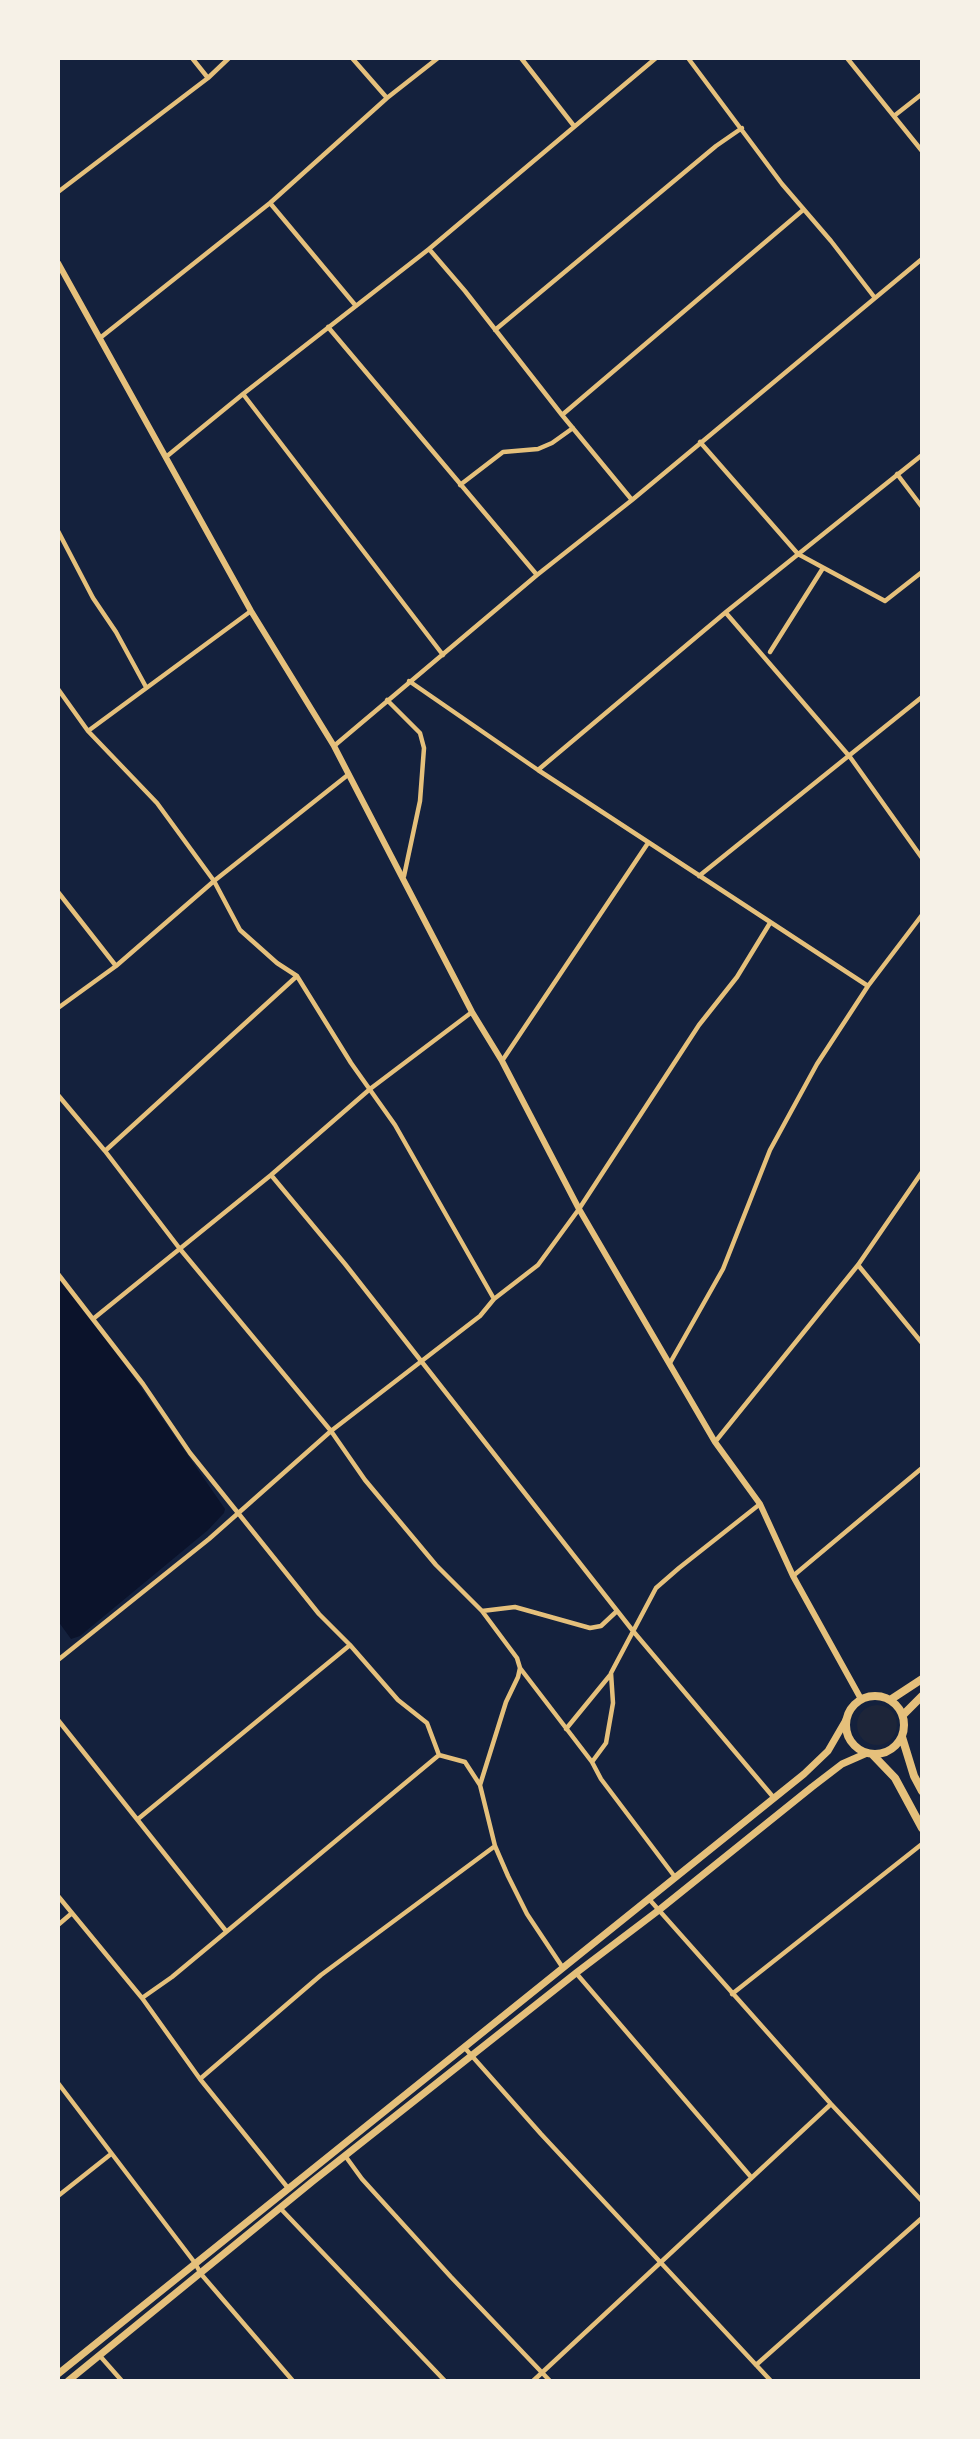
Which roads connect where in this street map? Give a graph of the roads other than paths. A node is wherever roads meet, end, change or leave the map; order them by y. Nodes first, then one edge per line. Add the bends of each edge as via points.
1 (192, 58) edge
2 (229, 58) edge
3 (352, 58) edge
4 (438, 58) edge
5 (520, 58) edge
6 (656, 58) edge
7 (688, 58) edge
8 (847, 58) edge
9 (208, 78) junction
10 (922, 94) edge
11 (387, 98) junction
12 (894, 116) junction
13 (574, 126) junction
14 (742, 128) junction
15 (922, 151) edge
16 (58, 192) edge
17 (270, 203) junction
18 (803, 211) junction
19 (429, 249) junction
20 (922, 259) edge
21 (58, 263) edge
22 (875, 298) junction
23 (356, 306) junction
24 (328, 327) junction
25 (495, 330) junction
26 (100, 338) junction
27 (243, 394) junction
28 (562, 415) junction
29 (573, 428) junction
30 (700, 442) junction
31 (922, 455) edge
32 (165, 457) junction
33 (897, 474) junction
34 (460, 485) junction
35 (632, 500) junction
36 (922, 507) edge
37 (58, 531) edge
38 (798, 554) junction
39 (823, 568) junction
40 (922, 572) edge
41 (537, 575) junction
42 (251, 611) junction
43 (726, 612) junction
44 (770, 652) dead end
45 (443, 655) junction
46 (410, 681) junction
47 (146, 687) junction
48 (58, 689) edge
49 (922, 697) edge
50 (387, 701) junction
51 (88, 731) junction
52 (334, 746) junction
53 (850, 757) junction
54 (538, 769) junction
55 (350, 774) junction
56 (648, 844) junction
57 (922, 858) edge
58 (404, 876) junction
59 (698, 876) junction
60 (214, 881) junction
61 (58, 892) edge
62 (922, 915) edge
63 (770, 923) junction
64 (117, 966) junction
65 (297, 976) junction
66 (868, 986) junction
67 (58, 1008) edge
68 (472, 1012) junction
69 (502, 1061) junction
70 (370, 1089) junction
71 (58, 1095) edge
72 (105, 1151) junction
73 (922, 1172) edge
74 (271, 1175) junction
75 (579, 1209) junction
76 (180, 1248) junction
77 (858, 1265) junction
78 (58, 1273) edge
79 (494, 1299) junction
80 (93, 1319) junction
81 (922, 1343) edge
82 (420, 1361) junction
83 (670, 1364) junction
84 (331, 1431) junction
85 (715, 1442) junction
86 (922, 1468) edge
87 (760, 1504) junction
88 (238, 1513) junction
89 (793, 1576) junction
90 (617, 1611) junction
91 (482, 1612) junction
92 (633, 1631) junction
93 (350, 1645) junction
94 (58, 1660) edge
95 (520, 1668) junction
96 (611, 1673) junction
97 (922, 1679) edge
98 (922, 1696) edge
99 (861, 1699) junction
100 (890, 1700) junction
101 (903, 1715) junction
102 (846, 1720) junction
103 (58, 1722) edge
104 (566, 1729) junction
105 (902, 1737) junction
106 (869, 1754) junction
107 (439, 1755) junction
108 (592, 1762) junction
109 (480, 1785) junction
110 (922, 1791) edge
111 (774, 1798) junction
112 (138, 1819) junction
113 (922, 1828) edge
114 (922, 1844) edge
115 (495, 1846) junction
116 (675, 1877) junction
117 (58, 1896) edge
118 (649, 1899) junction
119 (659, 1910) junction
120 (72, 1913) junction
121 (58, 1925) edge
122 (226, 1931) junction
123 (563, 1969) junction
124 (576, 1973) junction
125 (733, 1994) junction
126 (142, 1998) junction
127 (464, 2048) junction
128 (472, 2056) junction
129 (200, 2079) junction
130 (58, 2083) edge
131 (831, 2104) junction
132 (111, 2154) junction
133 (346, 2157) junction
134 (751, 2177) junction
135 (288, 2188) junction
136 (58, 2196) edge
137 (922, 2201) edge
138 (281, 2209) junction
139 (922, 2218) edge
140 (195, 2263) junction
141 (660, 2263) junction
142 (201, 2274) junction
143 (100, 2356) junction
144 (756, 2365) junction
145 (542, 2373) junction
146 (58, 2374) edge
147 (68, 2381) edge
148 (122, 2381) edge
149 (293, 2381) edge
150 (445, 2381) edge
151 (533, 2381) edge
152 (550, 2381) edge
153 (772, 2381) edge

1 - 9 street
2 - 9 street
3 - 11 street
4 - 11 street
5 - 13 street
6 - 13 street
7 - 14 street
8 - 12 street
9 - 16 street
10 - 12 street
11 - 17 street
12 - 15 street
13 - 19 street
14 - 18 street
14 - 25 street
17 - 23 street
17 - 26 street
18 - 22 street
18 - 28 street
19 - 23 street
19 - 25 street
20 - 22 street
21 - 26 street
22 - 30 street
23 - 24 street
24 - 27 street
24 - 34 street
25 - 28 street
26 - 32 street
27 - 32 street
27 - 45 street
28 - 29 street
29 - 34 street via 538,449 503,452
29 - 35 street
30 - 35 street
30 - 38 street
31 - 33 street
32 - 42 street
33 - 36 street
33 - 38 street
34 - 41 street
35 - 41 street
37 - 47 street
38 - 39 street
38 - 43 street
39 - 40 street via 885,601
39 - 44 street
41 - 45 street
42 - 47 street
42 - 52 street
43 - 53 street
43 - 54 street
45 - 46 street
46 - 50 street
46 - 54 street
47 - 51 street
48 - 51 street
49 - 53 street
50 - 52 street
50 - 58 street via 420,733 424,748 420,801
51 - 60 street via 157,803
52 - 55 street
53 - 57 street
53 - 59 street
54 - 56 street
55 - 58 street
55 - 60 street
56 - 59 street
56 - 69 street
58 - 68 street
59 - 63 street
60 - 64 street
60 - 65 street via 240,930
61 - 64 street
62 - 66 street
63 - 66 street
63 - 75 street
64 - 67 street
65 - 70 street
65 - 72 street
66 - 83 street via 817,1064 770,1150 723,1269
68 - 69 street
68 - 70 street
69 - 75 street
70 - 74 street
70 - 79 street
71 - 72 street
72 - 76 street
73 - 77 street
74 - 76 street
74 - 82 street
75 - 79 street via 538,1265
75 - 83 street
76 - 80 street
76 - 84 street
77 - 81 street
77 - 85 street
78 - 80 street
79 - 82 street via 480,1316
80 - 88 street
82 - 84 street
82 - 90 street
83 - 85 street
84 - 88 street
84 - 91 street via 412,1537
85 - 87 street
86 - 89 street
87 - 89 street
87 - 92 street via 656,1588
88 - 93 street via 319,1615
88 - 94 street
89 - 99 street
90 - 91 street via 601,1626 590,1628 515,1607
90 - 92 street
91 - 95 street
92 - 96 street
92 - 111 street
93 - 107 street via 398,1700 427,1723
93 - 112 street
95 - 104 street
95 - 109 street
96 - 104 street
96 - 108 street via 613,1703 606,1743
97 - 100 highway
98 - 101 highway
99 - 100 highway
99 - 102 highway
100 - 101 highway
101 - 105 highway
102 - 106 highway via 853,1744
102 - 111 main road via 828,1751
103 - 112 street
104 - 108 street
105 - 106 highway via 890,1751
105 - 110 highway
106 - 113 highway via 895,1777
106 - 119 main road via 855,1757 827,1775
107 - 109 street via 466,1762
107 - 122 street
108 - 116 street
109 - 115 street
111 - 116 main road
112 - 122 street
114 - 125 street
115 - 123 street via 527,1914
115 - 129 street via 321,1975
116 - 118 main road
117 - 120 street
118 - 119 street
118 - 123 main road
119 - 124 main road
119 - 125 street
120 - 121 street
120 - 126 street
122 - 126 street
123 - 127 main road
124 - 128 main road
124 - 134 street
125 - 131 street
126 - 129 street
127 - 128 street
127 - 135 main road
128 - 133 main road
128 - 141 street
129 - 135 street
130 - 132 street
131 - 134 street
131 - 137 street
132 - 136 street
132 - 140 street
133 - 138 main road
133 - 145 street
134 - 141 street
135 - 140 main road
138 - 142 main road
138 - 150 street
139 - 144 street
140 - 142 street
140 - 146 main road
141 - 144 street
141 - 145 street
142 - 143 main road
142 - 149 street
143 - 147 main road
143 - 148 street
144 - 153 street
145 - 151 street
145 - 152 street

